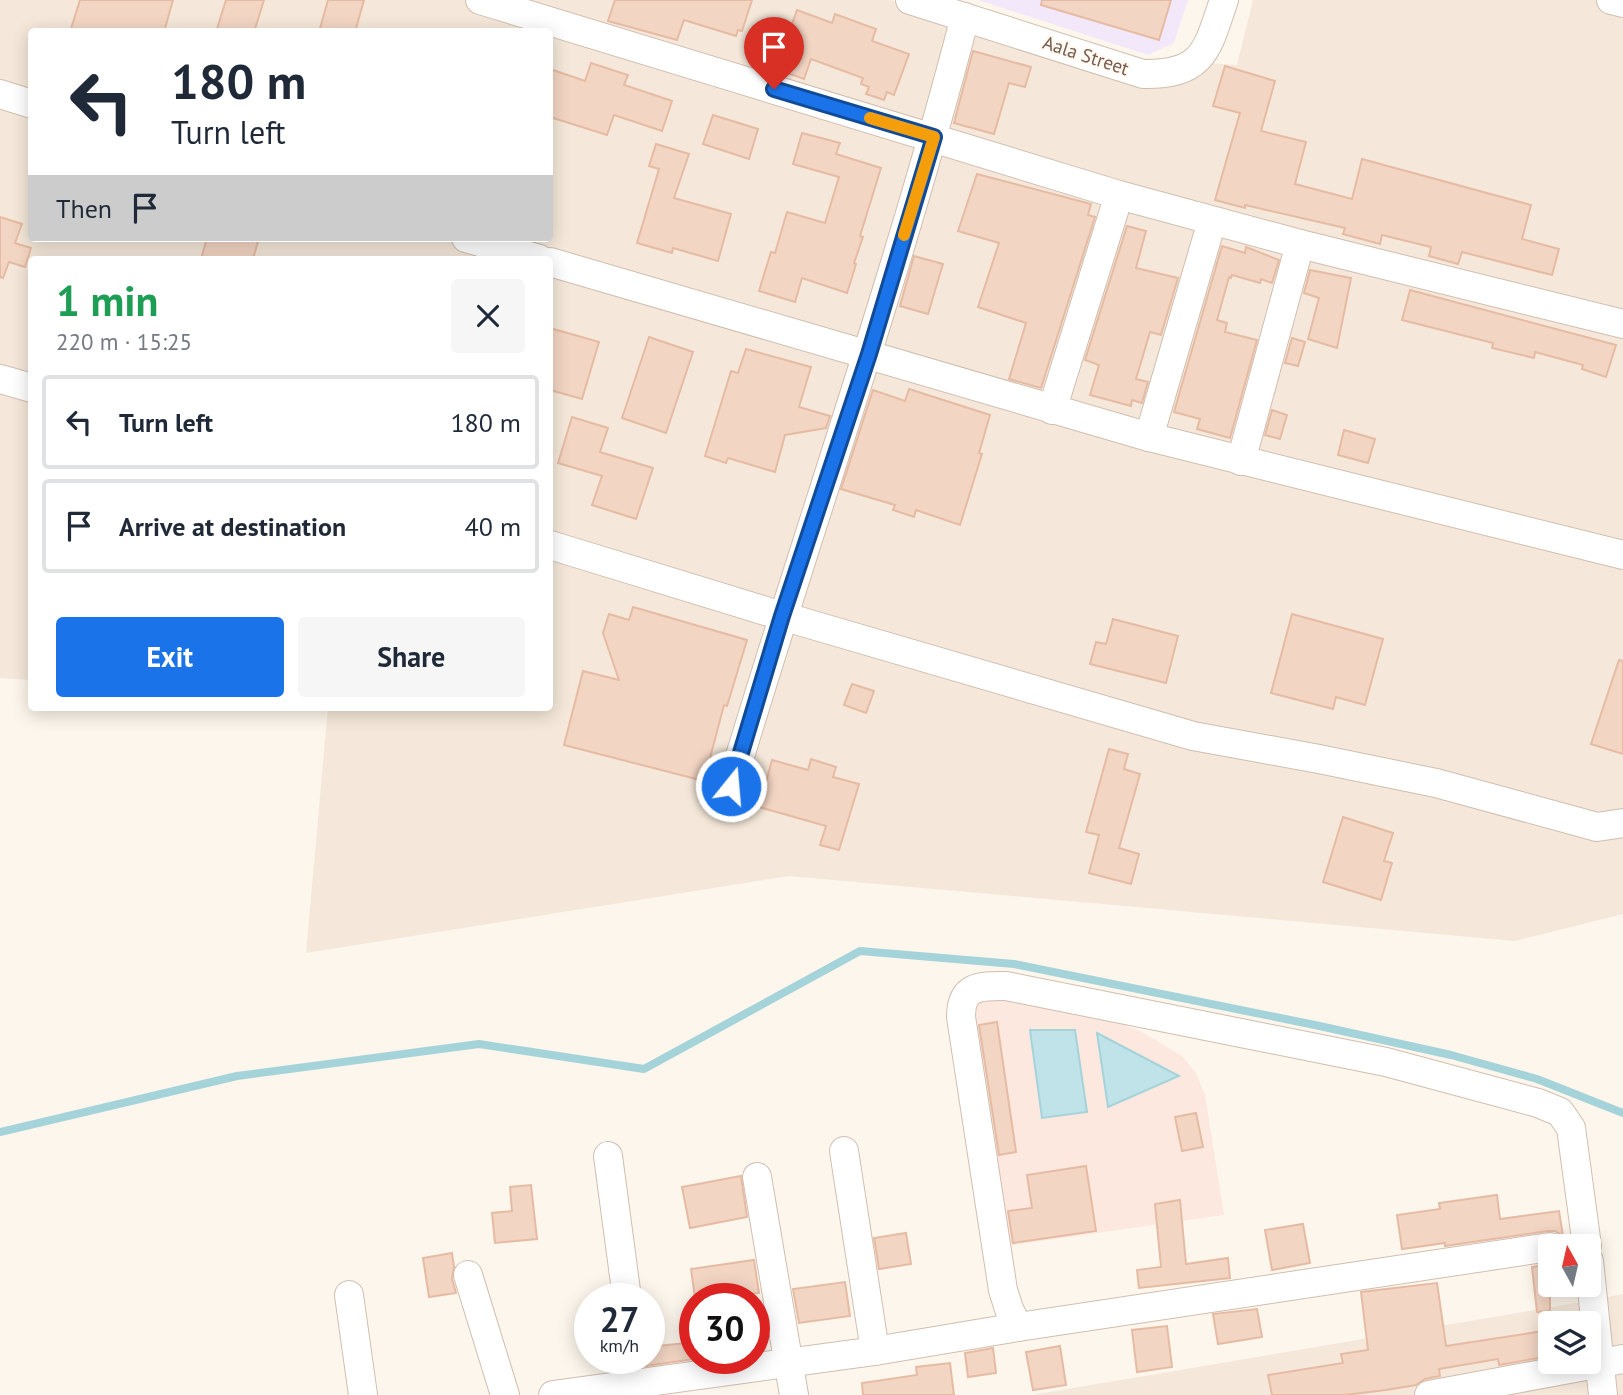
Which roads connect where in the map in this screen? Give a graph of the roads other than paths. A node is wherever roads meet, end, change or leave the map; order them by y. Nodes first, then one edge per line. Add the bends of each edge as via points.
1 (480, 0) edge
2 (910, 0) edge
3 (1224, 0) edge
4 (1611, 0) edge
5 (1623, 2) edge
6 (965, 17) junction
7 (0, 94) edge
8 (28, 103) edge
9 (934, 137) junction
10 (1119, 195) junction
11 (1212, 221) junction
12 (480, 242) edge
13 (1300, 244) junction
14 (529, 256) edge
15 (553, 263) edge
16 (1623, 324) edge
17 (869, 354) junction
18 (0, 379) edge
19 (28, 387) edge
20 (1052, 410) junction
21 (1149, 437) junction
22 (1241, 461) junction
23 (553, 546) edge
24 (1623, 555) edge
25 (782, 616) junction
26 (731, 786) dead end
27 (1623, 823) edge
28 (844, 1151) dead end
29 (608, 1156) dead end
30 (757, 1177) dead end
31 (1586, 1234) edge
32 (1538, 1249) edge
33 (468, 1275) dead end
34 (625, 1283) edge
35 (349, 1295) dead end
36 (1598, 1297) edge
37 (1018, 1327) junction
38 (875, 1351) junction
39 (1611, 1361) edge
40 (788, 1362) junction
41 (638, 1379) edge
42 (363, 1395) edge
43 (505, 1395) edge
44 (553, 1395) edge
45 (794, 1395) edge
46 (1429, 1395) edge
47 (1603, 1395) edge

1 - 9 street
2 - 6 street, Aala Street
3 - 6 street, Aala Street via 1208,47 1191,65 1169,74 1143,74
4 - 5 street
6 - 9 street
7 - 8 street
9 - 10 street
9 - 17 street
10 - 11 street
10 - 20 street
11 - 13 street
11 - 21 street
12 - 14 street
13 - 16 street
13 - 22 street
15 - 17 street
17 - 20 street
17 - 25 street
18 - 19 street
20 - 21 street
21 - 22 street
22 - 24 street
23 - 25 street
25 - 26 street
25 - 27 street via 1193,736 1436,783 1597,827
28 - 38 street
29 - 34 street
30 - 40 street
31 - 37 street via 1572,1128 1560,1112 1386,1062 1006,986 985,986 970,990 961,1002 961,1017 1003,1290
32 - 37 street
33 - 43 street
35 - 42 street
36 - 39 street
37 - 38 street
38 - 40 street
39 - 46 street
39 - 47 street
40 - 41 street
40 - 45 street
41 - 44 street

